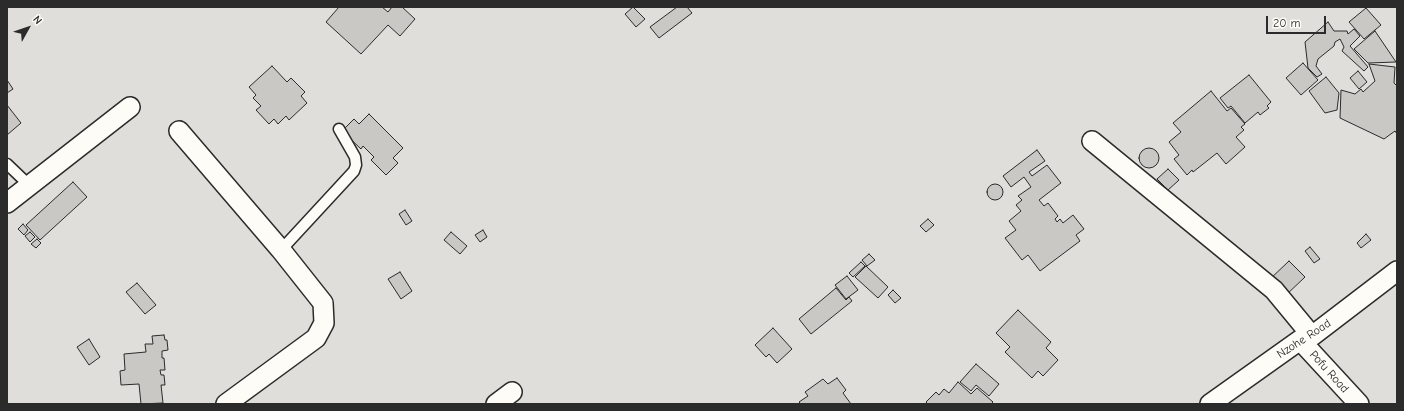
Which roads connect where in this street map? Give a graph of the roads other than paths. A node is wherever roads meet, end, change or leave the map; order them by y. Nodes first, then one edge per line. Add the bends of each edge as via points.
1 (130, 107) dead end
2 (339, 129) dead end
3 (179, 131) dead end
4 (1092, 141) dead end
5 (7, 164) edge
6 (30, 186) junction
7 (7, 203) edge
8 (281, 250) junction
9 (1397, 271) edge
10 (1306, 338) junction
11 (512, 392) dead end
12 (226, 404) edge
13 (496, 404) edge
14 (1210, 404) edge
15 (1359, 404) edge

1 - 6 street
2 - 8 lane via 355,157 354,171
3 - 8 street
4 - 10 street, Pofu Road via 1274,290
5 - 6 lane
6 - 7 street
8 - 12 street via 323,303 324,323 316,338
9 - 10 street, Nzohe Road
10 - 14 street, Nzohe Road
10 - 15 street, Pofu Road
11 - 13 street

